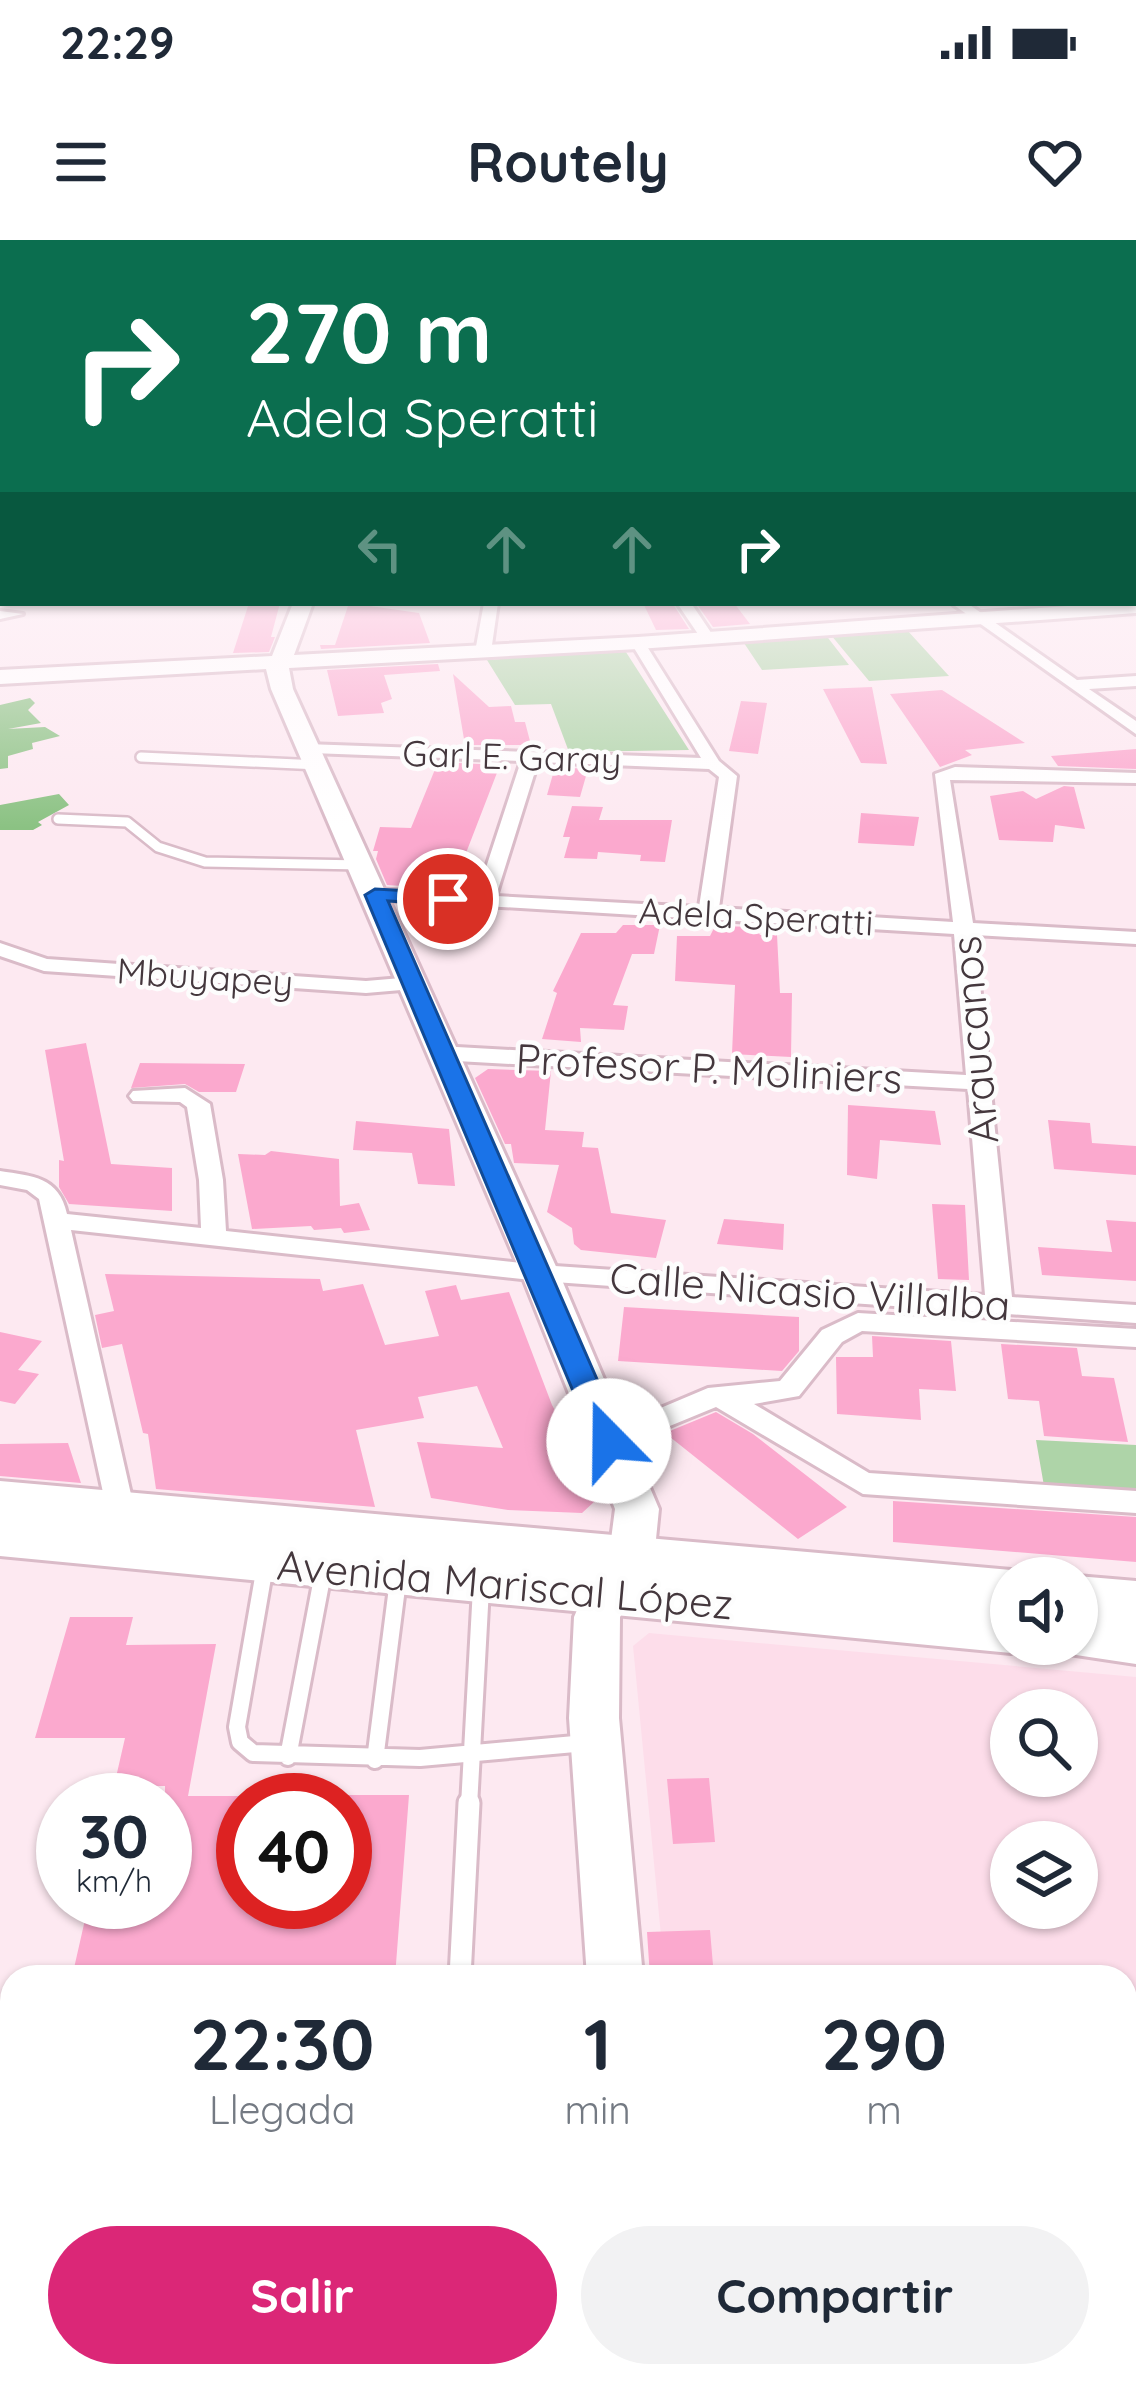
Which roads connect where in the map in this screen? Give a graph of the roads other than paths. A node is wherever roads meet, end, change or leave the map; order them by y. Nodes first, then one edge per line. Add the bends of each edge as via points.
1 (295, 628) edge
2 (487, 628) edge
3 (701, 628) edge
4 (840, 628) edge
5 (992, 628) edge
6 (707, 637) junction
7 (638, 643) junction
8 (483, 652) junction
9 (284, 664) junction
10 (0, 676) edge
11 (1136, 681) edge
12 (1074, 686) junction
13 (1136, 729) edge
14 (315, 756) junction
15 (531, 756) junction
16 (141, 757) dead end
17 (710, 758) junction
18 (1136, 778) edge
19 (58, 819) dead end
20 (369, 880) junction
21 (485, 901) junction
22 (708, 914) junction
23 (964, 928) junction
24 (1136, 938) edge
25 (0, 949) edge
26 (413, 983) junction
27 (439, 1053) junction
28 (979, 1083) junction
29 (141, 1096) dead end
30 (0, 1178) edge
31 (54, 1220) junction
32 (214, 1236) junction
33 (540, 1274) junction
34 (999, 1303) junction
35 (1136, 1314) edge
36 (1136, 1338) edge
37 (730, 1398) junction
38 (609, 1441) junction
39 (0, 1501) edge
40 (1136, 1502) edge
41 (120, 1512) junction
42 (0, 1536) edge
43 (266, 1562) junction
44 (324, 1568) junction
45 (398, 1575) junction
46 (618, 1577) junction
47 (481, 1583) junction
48 (990, 1591) edge
49 (1098, 1600) edge
50 (1136, 1604) edge
51 (990, 1627) edge
52 (1098, 1638) edge
53 (1136, 1641) edge
54 (597, 1742) junction
55 (288, 1757) junction
56 (472, 1759) junction
57 (375, 1760) junction
58 (461, 1965) edge
59 (613, 1965) edge

1 - 9 street
2 - 8 street
3 - 6 street
4 - 6 street
5 - 12 street
6 - 7 street
7 - 8 street
7 - 17 street
8 - 9 street
9 - 10 street
9 - 14 street via 282,688
11 - 12 street
12 - 13 street
14 - 15 street, Garl E. Garay
14 - 16 lane
14 - 20 street
15 - 17 street, Garl E. Garay
15 - 21 street
17 - 22 street via 728,776
18 - 23 street, Araucanos via 941,778
19 - 20 lane via 127,822 158,848 205,862
20 - 21 street, Adela Speratti
20 - 26 street
21 - 22 street, Adela Speratti
22 - 23 street, Adela Speratti
23 - 24 street, Adela Speratti
23 - 28 street, Araucanos
25 - 26 street, Mbuyapey via 44,965 365,987
26 - 27 street
27 - 28 street, Profesor P. Moliniers
27 - 33 street
28 - 34 street, Araucanos
29 - 32 street via 185,1095 198,1104
30 - 31 street via 51,1196
31 - 32 street, Calle Nicasio Villalba
31 - 41 street
32 - 33 street, Calle Nicasio Villalba
33 - 34 street, Calle Nicasio Villalba
33 - 38 street
34 - 35 street, Calle Nicasio Villalba
36 - 37 street via 858,1322 832,1336 789,1389
37 - 38 street via 709,1395
37 - 40 street via 863,1484
38 - 46 street via 637,1509
39 - 41 highway, Avenida Mariscal López
41 - 46 highway, Avenida Mariscal López
42 - 43 highway, Avenida Mariscal López
43 - 44 highway, Avenida Mariscal López
43 - 55 lane via 237,1727 253,1753
44 - 45 highway, Avenida Mariscal López
44 - 55 lane
45 - 47 highway, Avenida Mariscal López
45 - 57 lane
46 - 47 highway, Avenida Mariscal López
46 - 48 highway, Avenida Mariscal López
46 - 51 highway, Avenida Mariscal López
46 - 54 street via 597,1617
47 - 56 lane
49 - 50 highway
52 - 53 highway
54 - 56 lane
54 - 59 street
55 - 57 lane
56 - 57 lane
56 - 58 lane

